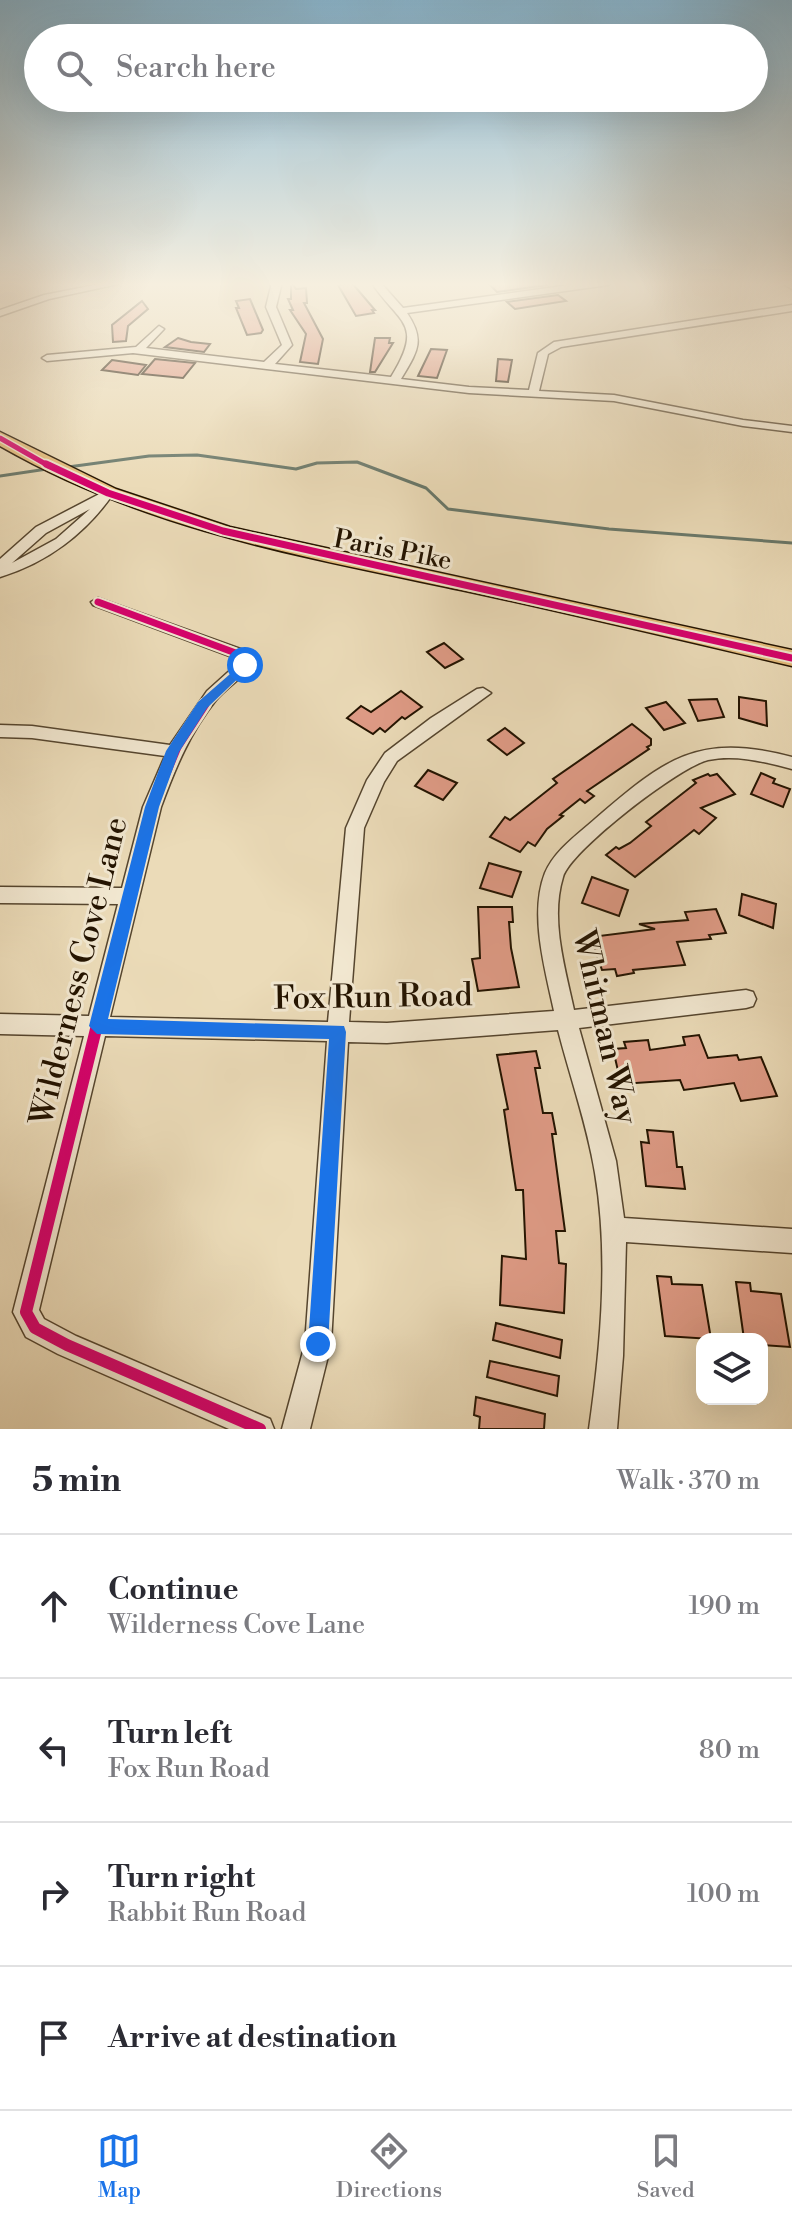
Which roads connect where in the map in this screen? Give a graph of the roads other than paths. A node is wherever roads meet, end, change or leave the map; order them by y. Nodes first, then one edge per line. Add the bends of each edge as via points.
1 (283, 349) edge
2 (412, 349) edge
3 (550, 349) edge
4 (139, 350) joint
5 (47, 358) dead end
6 (266, 367) junction
7 (394, 382) junction
8 (533, 394) junction
9 (792, 429) edge
10 (0, 438) edge
11 (107, 494) junction
12 (0, 566) edge
13 (0, 573) edge
14 (98, 602) dead end
15 (792, 658) edge
16 (483, 693) dead end
17 (0, 731) edge
18 (172, 751) junction
19 (792, 763) edge
20 (0, 895) edge
21 (130, 896) junction
22 (746, 999) dead end
23 (566, 1020) junction
24 (0, 1024) edge
25 (97, 1026) junction
26 (338, 1032) junction
27 (614, 1229) junction
28 (792, 1241) edge
29 (260, 1429) edge
30 (296, 1429) edge
31 (603, 1429) edge

1 - 6 street
2 - 7 street
3 - 8 street via 543,353
4 - 5 street
4 - 6 street
6 - 7 street
7 - 8 street
8 - 9 street via 614,398
10 - 11 main road, Paris Pike
11 - 12 street via 41,530
11 - 13 street via 90,520 59,545
11 - 15 main road, Paris Pike via 227,533
14 - 18 street, Wilderness Cove Lane via 244,659 245,665 203,705
16 - 26 street via 391,757 355,828
17 - 18 street
18 - 21 street, Wilderness Cove Lane
19 - 23 street, Whitman Way via 761,753 721,751 694,757 664,771 574,848 554,875 548,921
20 - 21 street
21 - 25 street, Wilderness Cove Lane
22 - 23 street, Fox Run Road
23 - 26 street, Fox Run Road
23 - 27 street, Whitman Way via 603,1156
24 - 25 street, Fox Run Road
25 - 26 street, Fox Run Road
25 - 29 street, Wilderness Cove Lane via 26,1312 35,1328 67,1345
26 - 30 street via 318,1344
27 - 28 street
27 - 31 street, Whitman Way via 611,1374

